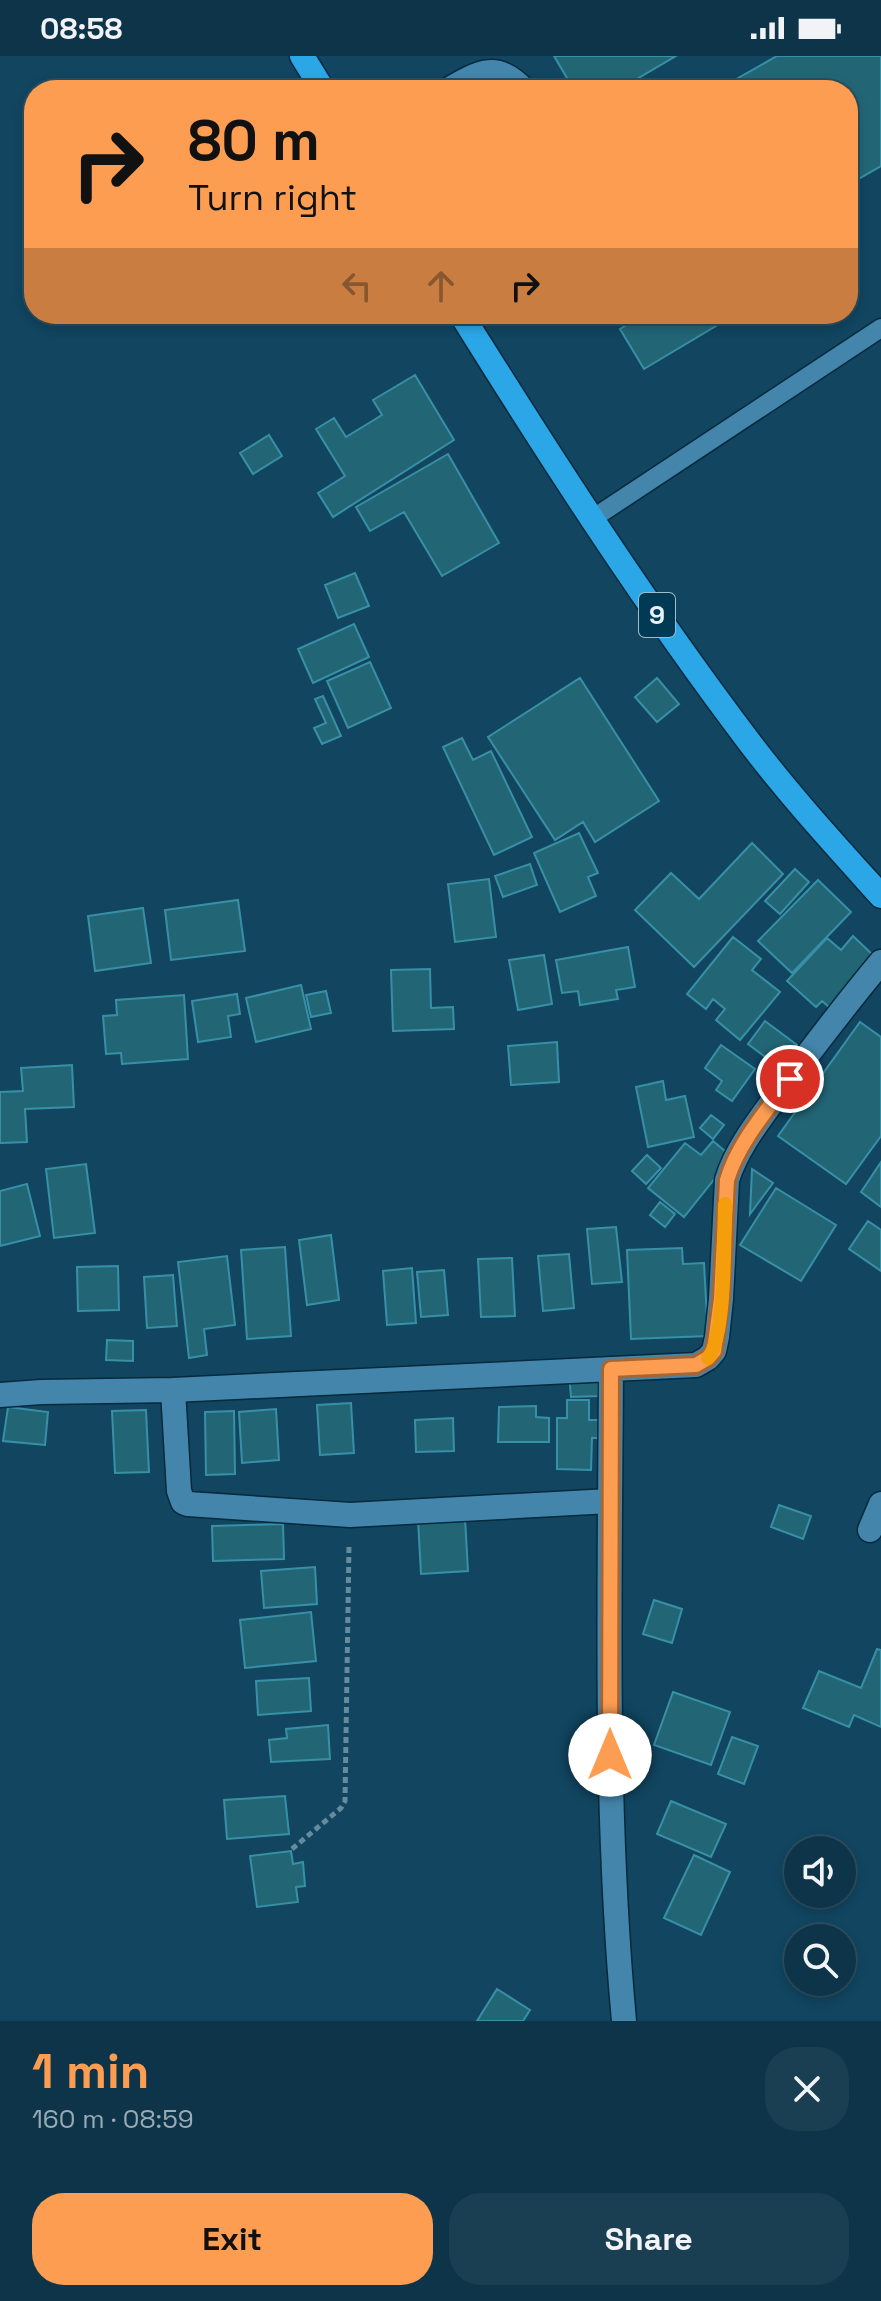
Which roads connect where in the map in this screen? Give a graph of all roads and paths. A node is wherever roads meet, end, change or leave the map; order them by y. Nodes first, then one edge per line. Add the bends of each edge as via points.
1 (302, 56) edge
2 (317, 80) edge
3 (459, 80) edge
4 (520, 80) edge
5 (467, 324) edge
6 (881, 328) edge
7 (592, 519) junction
8 (881, 896) edge
9 (881, 962) edge
10 (611, 1369) junction
11 (173, 1390) junction
12 (0, 1395) edge
13 (610, 1501) junction
14 (881, 1504) edge
15 (350, 1515) junction
16 (870, 1530) dead end
17 (292, 1849) dead end
18 (624, 2021) edge

1 - 2 highway
3 - 4 lane via 495,64
5 - 7 highway, 9
6 - 7 lane
7 - 8 highway, 9 via 751,745
9 - 10 street via 758,1122 730,1168 714,1351 696,1365
10 - 11 street
10 - 13 street
11 - 12 street
11 - 15 street via 183,1502
13 - 15 street
13 - 18 street via 610,1781
14 - 16 street
15 - 17 path via 345,1801

